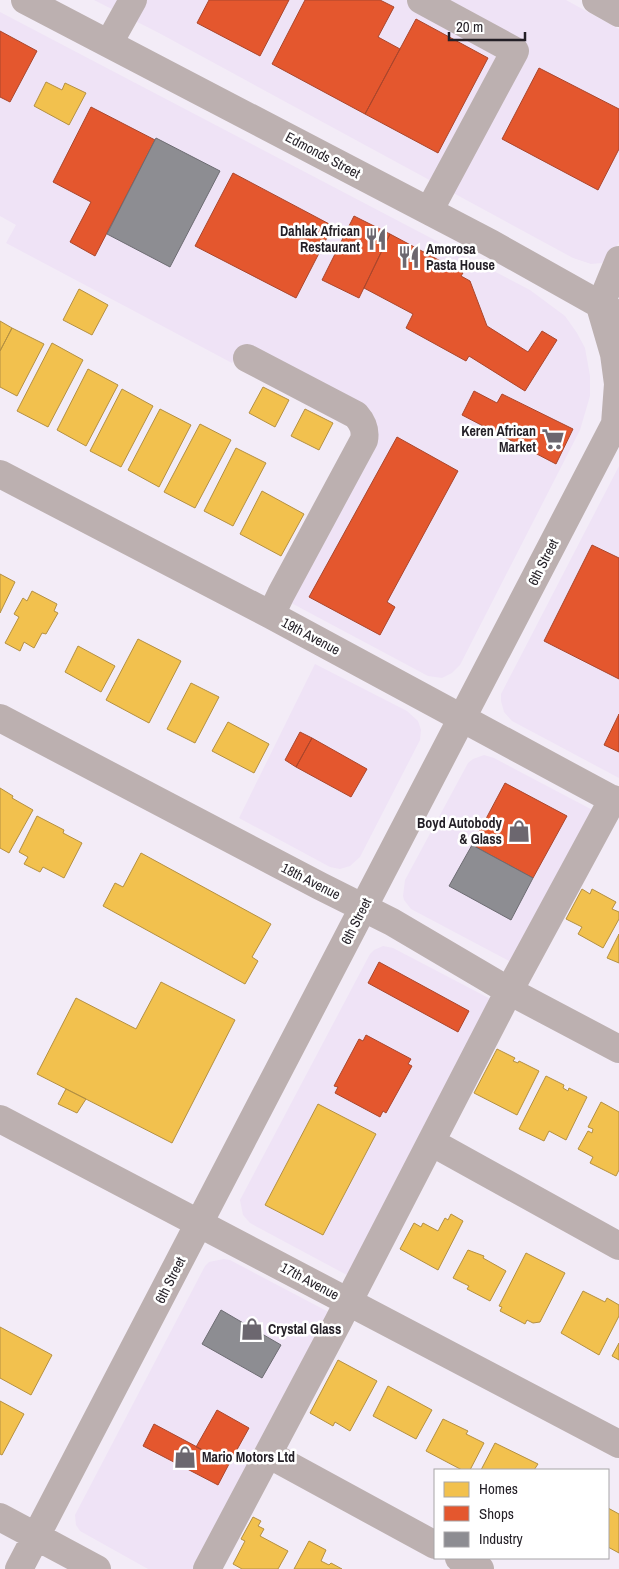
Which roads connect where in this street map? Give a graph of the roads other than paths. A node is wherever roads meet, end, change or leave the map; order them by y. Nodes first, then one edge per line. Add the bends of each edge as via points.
1 (25, 0) edge
2 (133, 0) edge
3 (420, 0) edge
4 (596, 0) edge
5 (619, 12) edge
6 (109, 43) junction
7 (429, 211) junction
8 (619, 260) edge
9 (610, 311) edge
10 (247, 358) dead end
11 (617, 422) edge
12 (0, 474) edge
13 (271, 615) junction
14 (0, 718) edge
15 (462, 719) junction
16 (616, 801) edge
17 (363, 907) junction
18 (509, 991) junction
19 (619, 1049) edge
20 (0, 1119) edge
21 (431, 1142) junction
22 (199, 1223) junction
23 (619, 1246) edge
24 (349, 1301) junction
25 (619, 1444) edge
26 (268, 1454) junction
27 (0, 1517) edge
28 (36, 1536) junction
29 (434, 1544) edge
30 (461, 1559) edge
31 (19, 1569) edge
32 (97, 1569) edge
33 (207, 1569) edge
34 (480, 1569) edge

1 - 6 street, Edmonds Street
2 - 6 street
3 - 7 street via 515,51
4 - 5 street
6 - 7 street, Edmonds Street
7 - 9 street, Edmonds Street
8 - 9 street
9 - 11 street, 6th Street via 618,384
10 - 13 street via 356,415 365,434
11 - 15 street, 6th Street
12 - 13 street, 19th Avenue
13 - 15 street, 19th Avenue
14 - 17 street, 18th Avenue
15 - 16 street, 19th Avenue
15 - 17 street, 6th Street
16 - 18 street
17 - 18 street, 18th Avenue
17 - 22 street, 6th Street
18 - 19 street, 18th Avenue
18 - 21 street
20 - 22 street, 17th Avenue
21 - 23 street
21 - 24 street
22 - 24 street, 17th Avenue
22 - 28 street, 6th Street
24 - 25 street, 17th Avenue
24 - 26 street
26 - 29 street
26 - 33 street
27 - 28 street
28 - 31 street, 6th Street
28 - 32 street
30 - 34 street

